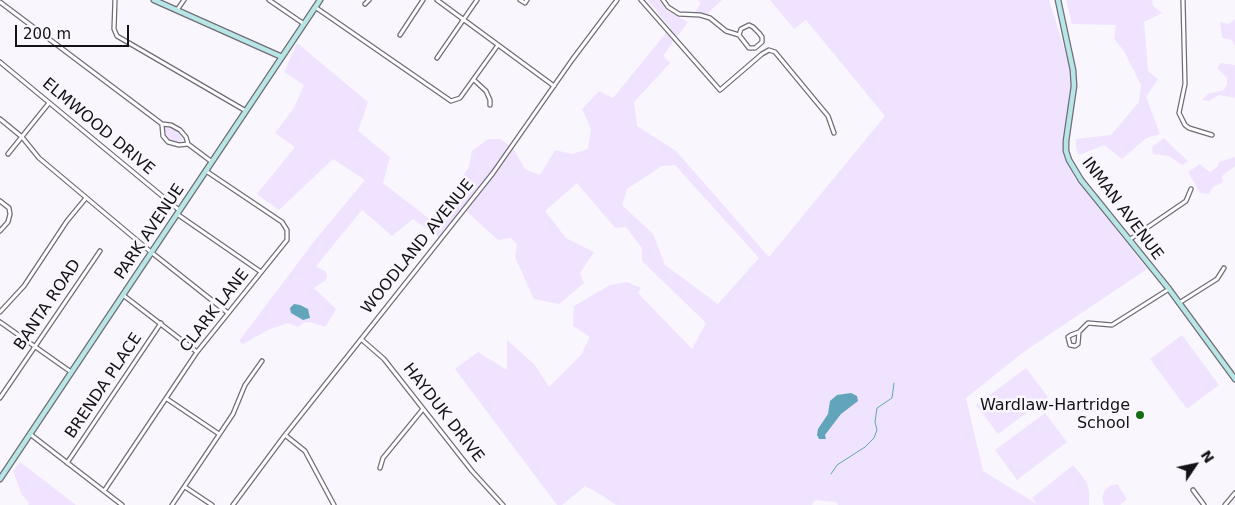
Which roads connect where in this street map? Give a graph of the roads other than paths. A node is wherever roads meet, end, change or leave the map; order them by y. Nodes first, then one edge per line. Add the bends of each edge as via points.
1 (115, 0) edge
2 (154, 0) edge
3 (184, 0) edge
4 (269, 0) edge
5 (320, 0) edge
6 (369, 0) edge
7 (424, 0) edge
8 (437, 0) edge
9 (478, 0) edge
10 (520, 0) edge
11 (617, 0) edge
12 (641, 0) edge
13 (663, 0) edge
14 (1058, 0) edge
15 (1183, 0) edge
16 (0, 2) edge
17 (526, 2) edge
18 (365, 4) dead end
19 (315, 7) junction
20 (177, 10) junction
21 (464, 18) junction
22 (304, 24) junction
23 (400, 35) dead end
24 (739, 36) junction
25 (498, 44) junction
26 (282, 57) junction
27 (438, 58) dead end
28 (0, 62) edge
29 (474, 79) junction
30 (554, 86) junction
31 (49, 102) junction
32 (490, 105) dead end
33 (246, 111) junction
34 (0, 119) edge
35 (162, 124) junction
36 (834, 133) dead end
37 (1212, 135) dead end
38 (22, 137) junction
39 (188, 144) junction
40 (8, 154) dead end
41 (212, 162) junction
42 (206, 171) junction
43 (1191, 189) dead end
44 (86, 198) junction
45 (0, 201) edge
46 (179, 212) junction
47 (0, 231) edge
48 (1129, 240) junction
49 (100, 251) dead end
50 (151, 252) junction
51 (1224, 268) dead end
52 (261, 272) junction
53 (1169, 289) junction
54 (123, 294) junction
55 (1179, 303) junction
56 (0, 312) edge
57 (228, 313) junction
58 (0, 322) edge
59 (160, 323) junction
60 (1079, 332) junction
61 (361, 339) junction
62 (34, 346) junction
63 (197, 352) junction
64 (262, 361) dead end
65 (70, 372) junction
66 (1235, 378) edge
67 (0, 398) edge
68 (167, 398) junction
69 (424, 409) junction
70 (30, 434) junction
71 (220, 434) junction
72 (285, 435) junction
73 (68, 463) junction
74 (380, 468) dead end
75 (1, 477) edge
76 (185, 487) junction
77 (1193, 490) dead end
78 (104, 491) junction
79 (1235, 493) edge
80 (122, 505) edge
81 (172, 505) edge
82 (212, 505) edge
83 (233, 505) edge
84 (334, 505) edge
85 (503, 505) edge
86 (1204, 505) edge
87 (1224, 505) edge

1 - 33 street via 114,29 117,36
2 - 20 main road
3 - 20 street
4 - 22 street
5 - 19 main road, PARK AVENUE
6 - 18 street
7 - 23 street
8 - 21 street
9 - 21 street
10 - 17 street
11 - 30 street, WOODLAND AVENUE
12 - 36 street via 720,90 762,54 769,50 775,52 828,116
13 - 24 street via 679,14 706,16
14 - 48 main road, INMAN AVENUE via 1074,86 1066,151 1077,174
15 - 37 street via 1185,84 1179,113 1189,128
16 - 35 street
19 - 22 main road, PARK AVENUE
19 - 29 street via 449,100 460,98
20 - 26 main road
21 - 25 street
21 - 27 street
22 - 26 main road, PARK AVENUE
24 - 24 street via 741,29 749,25 759,33 762,42 751,48
25 - 29 street
25 - 30 street
26 - 33 main road, PARK AVENUE
28 - 31 street, ELMWOOD DRIVE
29 - 32 street via 486,91
30 - 61 street, WOODLAND AVENUE via 493,173
31 - 38 street
31 - 46 street, ELMWOOD DRIVE
33 - 41 main road, PARK AVENUE
34 - 38 street
35 - 39 street via 180,130
35 - 39 street via 162,132 168,142 179,146
38 - 40 street
38 - 44 street via 39,158
39 - 41 street
41 - 42 main road, PARK AVENUE
42 - 46 main road, PARK AVENUE
42 - 52 street, CLARK LANE via 286,227 286,244
43 - 48 street via 1186,201
44 - 50 street
44 - 56 street via 24,286
45 - 47 street via 9,208 10,214
46 - 50 main road, PARK AVENUE
46 - 52 street, ELMWOOD DRIVE
48 - 53 main road, INMAN AVENUE
49 - 62 street, BANTA ROAD
50 - 54 main road, PARK AVENUE
50 - 57 street
51 - 55 street via 1217,279
52 - 57 street, CLARK LANE
53 - 55 main road, INMAN AVENUE
53 - 60 street via 1112,325 1088,323
54 - 59 street
54 - 65 main road, PARK AVENUE
55 - 66 main road, INMAN AVENUE
57 - 63 street, CLARK LANE
58 - 62 street
59 - 63 street
59 - 73 street, BRENDA PLACE
60 - 60 street via 1068,337 1070,345 1078,344
61 - 69 street, HAYDUK DRIVE via 384,359
61 - 72 street, WOODLAND AVENUE
62 - 65 street
62 - 67 street, BANTA ROAD
63 - 68 street, CLARK LANE
64 - 71 street via 244,385 237,407
65 - 70 main road, PARK AVENUE
68 - 71 street
68 - 78 street, CLARK LANE
69 - 74 street via 383,458
69 - 85 street, HAYDUK DRIVE
70 - 73 street
70 - 75 main road, PARK AVENUE
71 - 76 street
72 - 83 street, WOODLAND AVENUE
72 - 84 street via 305,451
73 - 78 street
76 - 81 street
76 - 82 street
77 - 86 street
78 - 80 street
79 - 87 street

